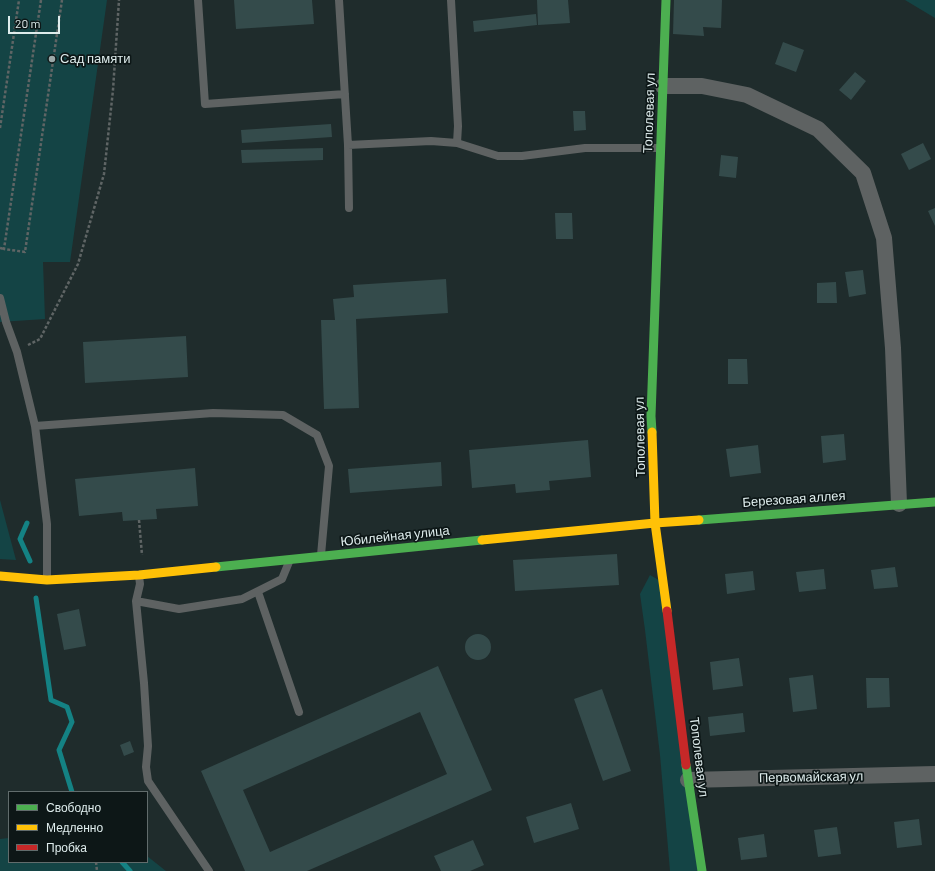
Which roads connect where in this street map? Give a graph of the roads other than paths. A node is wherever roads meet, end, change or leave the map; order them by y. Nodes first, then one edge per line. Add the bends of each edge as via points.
1 (198, 0) edge
2 (339, 0) edge
3 (451, 0) edge
4 (666, 0) edge
5 (663, 86) junction
6 (345, 94) junction
7 (457, 143) junction
8 (348, 145) junction
9 (661, 148) junction
10 (348, 208) dead end
11 (0, 298) edge
12 (35, 426) junction
13 (935, 502) edge
14 (899, 504) junction
15 (655, 523) junction
16 (321, 557) junction
17 (290, 560) junction
18 (0, 576) edge
19 (134, 576) junction
20 (47, 580) junction
21 (258, 592) junction
22 (136, 601) junction
23 (299, 712) dead end
24 (935, 774) edge
25 (688, 780) junction
26 (209, 871) edge
27 (702, 871) edge

1 - 6 lane via 205,104
2 - 6 lane
3 - 7 lane
4 - 5 street, Тополевая ул
5 - 9 street, Тополевая ул
5 - 14 street via 702,86 747,96 818,129 862,173 884,238 893,348
6 - 8 lane
7 - 8 lane via 431,141
7 - 9 lane via 498,156 522,156 585,148
8 - 10 lane
9 - 15 street, Тополевая ул via 651,416
11 - 12 lane via 17,352
12 - 16 lane via 214,413 283,416 318,435 329,466
12 - 20 lane via 47,524
13 - 14 street, Березовая аллея
14 - 15 street, Березовая аллея
15 - 16 street, Юбилейная улица
15 - 25 street, Тополевая ул
16 - 17 street, Юбилейная улица
17 - 19 street, Юбилейная улица
17 - 21 lane via 282,579
18 - 20 street, Юбилейная улица
19 - 20 street, Юбилейная улица
19 - 22 lane via 140,584
21 - 22 lane via 242,599 179,609
21 - 23 lane
22 - 26 lane via 144,683 148,781
24 - 25 street, Первомайская ул
25 - 27 street, Тополевая ул

